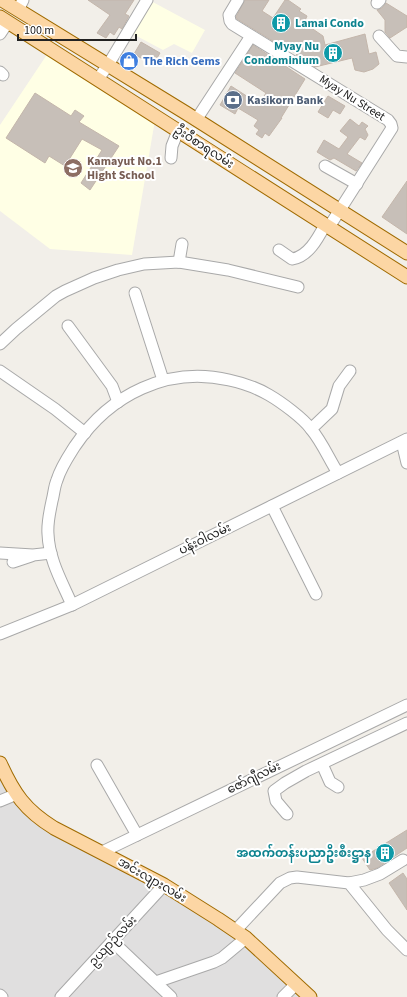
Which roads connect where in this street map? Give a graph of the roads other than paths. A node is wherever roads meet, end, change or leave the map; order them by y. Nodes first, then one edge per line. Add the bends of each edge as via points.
1 (2, 0) edge
2 (238, 0) edge
3 (145, 1) edge
4 (21, 5) edge
5 (4, 20) edge
6 (32, 20) junction
7 (24, 32) junction
8 (0, 34) edge
9 (251, 36) junction
10 (380, 36) dead end
11 (407, 57) edge
12 (108, 65) junction
13 (98, 79) junction
14 (191, 117) junction
15 (177, 130) junction
16 (172, 158) dead end
17 (259, 159) junction
18 (325, 166) dead end
19 (248, 176) junction
20 (357, 184) junction
21 (340, 211) junction
22 (327, 226) junction
23 (182, 244) dead end
24 (279, 250) dead end
25 (407, 253) edge
26 (179, 262) junction
27 (406, 274) edge
28 (298, 287) dead end
29 (135, 293) dead end
30 (68, 326) dead end
31 (0, 344) edge
32 (0, 371) edge
33 (350, 371) dead end
34 (163, 380) junction
35 (118, 402) junction
36 (311, 429) junction
37 (85, 433) junction
38 (404, 441) edge
39 (407, 463) edge
40 (338, 473) junction
41 (272, 506) junction
42 (0, 553) edge
43 (51, 553) junction
44 (34, 555) junction
45 (13, 562) dead end
46 (316, 594) dead end
47 (72, 605) junction
48 (0, 634) edge
49 (407, 705) edge
50 (407, 723) edge
51 (0, 764) edge
52 (322, 764) junction
53 (97, 765) dead end
54 (338, 787) dead end
55 (16, 794) junction
56 (0, 801) edge
57 (287, 814) dead end
58 (137, 835) junction
59 (102, 852) junction
60 (406, 861) edge
61 (348, 883) junction
62 (164, 885) junction
63 (240, 935) junction
64 (112, 941) junction
65 (407, 950) edge
66 (156, 982) junction
67 (296, 984) junction
68 (61, 997) edge
69 (171, 997) edge
70 (283, 997) edge
71 (310, 997) edge

1 - 4 main road, ဦးဝီစာရလမ်း
2 - 9 street, Myay Nu Street via 229,15 230,21
3 - 12 street
4 - 6 main road, ဦးဝီစာရလမ်း
5 - 7 main road, ဦးဝီစာရလမ်း
5 - 8 street
6 - 7 main road
6 - 12 main road, ဦးဝီစာရလမ်း
7 - 13 main road, ဦးဝီစာရလမ်း
9 - 14 street
9 - 20 street, Myay Nu Street via 391,124 392,128
10 - 11 street via 397,56
12 - 13 street
12 - 14 main road, ဦးဝီစာရလမ်း
13 - 15 main road, ဦးဝီစာရလမ်း
14 - 15 main road
14 - 17 main road, ဦးဝီစာရလမ်း
15 - 16 street via 172,146
15 - 19 main road, ဦးဝီစာရလမ်း
17 - 19 main road
17 - 21 main road, ဦးဝီစာရလမ်း
18 - 20 street
19 - 22 main road, ဦးဝီစာရလမ်း
20 - 21 street, Myay Nu Street
21 - 22 street, Myay Nu Street
21 - 25 main road, ဦးဝီစာရလမ်း
22 - 24 street, Myay Nu Street via 312,246 298,258 292,259
22 - 27 main road, ဦးဝီစာရလမ်း
23 - 26 street
26 - 28 street via 228,270
26 - 31 street via 144,264 118,270 65,291
29 - 34 street
30 - 35 street via 112,386
32 - 37 street
33 - 36 street via 339,386 332,409
34 - 35 street via 137,390
34 - 36 street via 214,377 242,383 269,395
35 - 37 street
36 - 40 street
37 - 43 street via 64,463 56,481 48,533
38 - 39 street
38 - 40 street, ပန်းဝါလမ်း
40 - 41 street, ပန်းဝါလမ်း
41 - 46 street
41 - 47 street, ပန်းဝါလမ်း
42 - 44 street
43 - 44 street
43 - 47 street via 52,561
44 - 45 street
47 - 48 street, ပန်းဝါလမ်း
49 - 58 street, ဇော်ဂျီလမ်း
50 - 52 street
51 - 55 main road, အင်းလျားလမ်း
52 - 54 street via 330,782
52 - 57 street via 274,791 276,801
53 - 58 street
55 - 56 street
55 - 59 main road, အင်းလျားလမ်း via 29,810 42,820
58 - 59 street, ဇော်ဂျီလမ်း
59 - 62 main road, အင်းလျားလမ်း
60 - 61 street via 380,874
61 - 63 street via 290,878 280,883
61 - 65 street
62 - 63 main road, အင်းလျားလမ်း
62 - 64 street, ဥယျာဉ်လမ်း
63 - 66 street via 222,958
63 - 67 main road, အင်းလျားလမ်း
64 - 66 street
64 - 68 street, ဥယျာဉ်လမ်း
66 - 69 street
67 - 70 street
67 - 71 main road, အင်းလျားလမ်း

